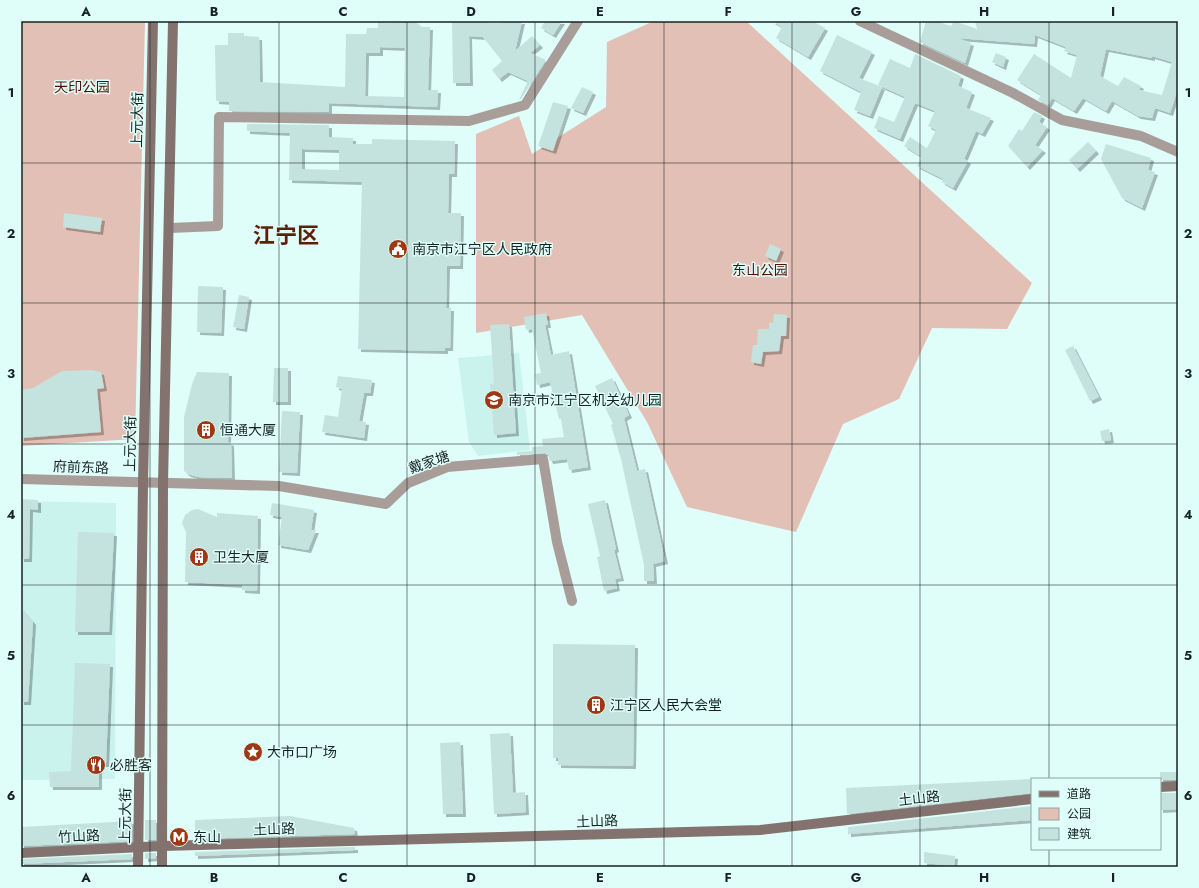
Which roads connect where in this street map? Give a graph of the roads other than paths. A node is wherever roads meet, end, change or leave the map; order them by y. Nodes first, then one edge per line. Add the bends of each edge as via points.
1 (153, 21) edge
2 (173, 21) edge
3 (578, 21) edge
4 (860, 21) edge
5 (1178, 152) edge
6 (170, 228) junction
7 (21, 479) edge
8 (143, 483) junction
9 (163, 483) junction
10 (572, 601) dead end
11 (1178, 786) edge
12 (1161, 787) edge
13 (1031, 800) edge
14 (162, 846) junction
15 (139, 848) junction
16 (21, 853) edge
17 (138, 867) edge
18 (162, 867) edge

1 - 8 main road, 上元大街
2 - 6 main road
3 - 6 street via 525,105 469,121 219,117 218,226
4 - 5 street via 1013,93 1062,120 1141,136
6 - 9 main road
7 - 8 street, 府前东路
8 - 9 street, 府前东路
8 - 15 main road, 上元大街
9 - 10 street, 戴家塘 via 279,486 386,504 408,483 448,467 543,459 557,542
9 - 14 main road
11 - 12 main road
13 - 14 main road, 土山路 via 760,830
14 - 15 main road, 竹山路
14 - 18 main road
15 - 16 main road, 竹山路
15 - 17 main road, 上元大街

